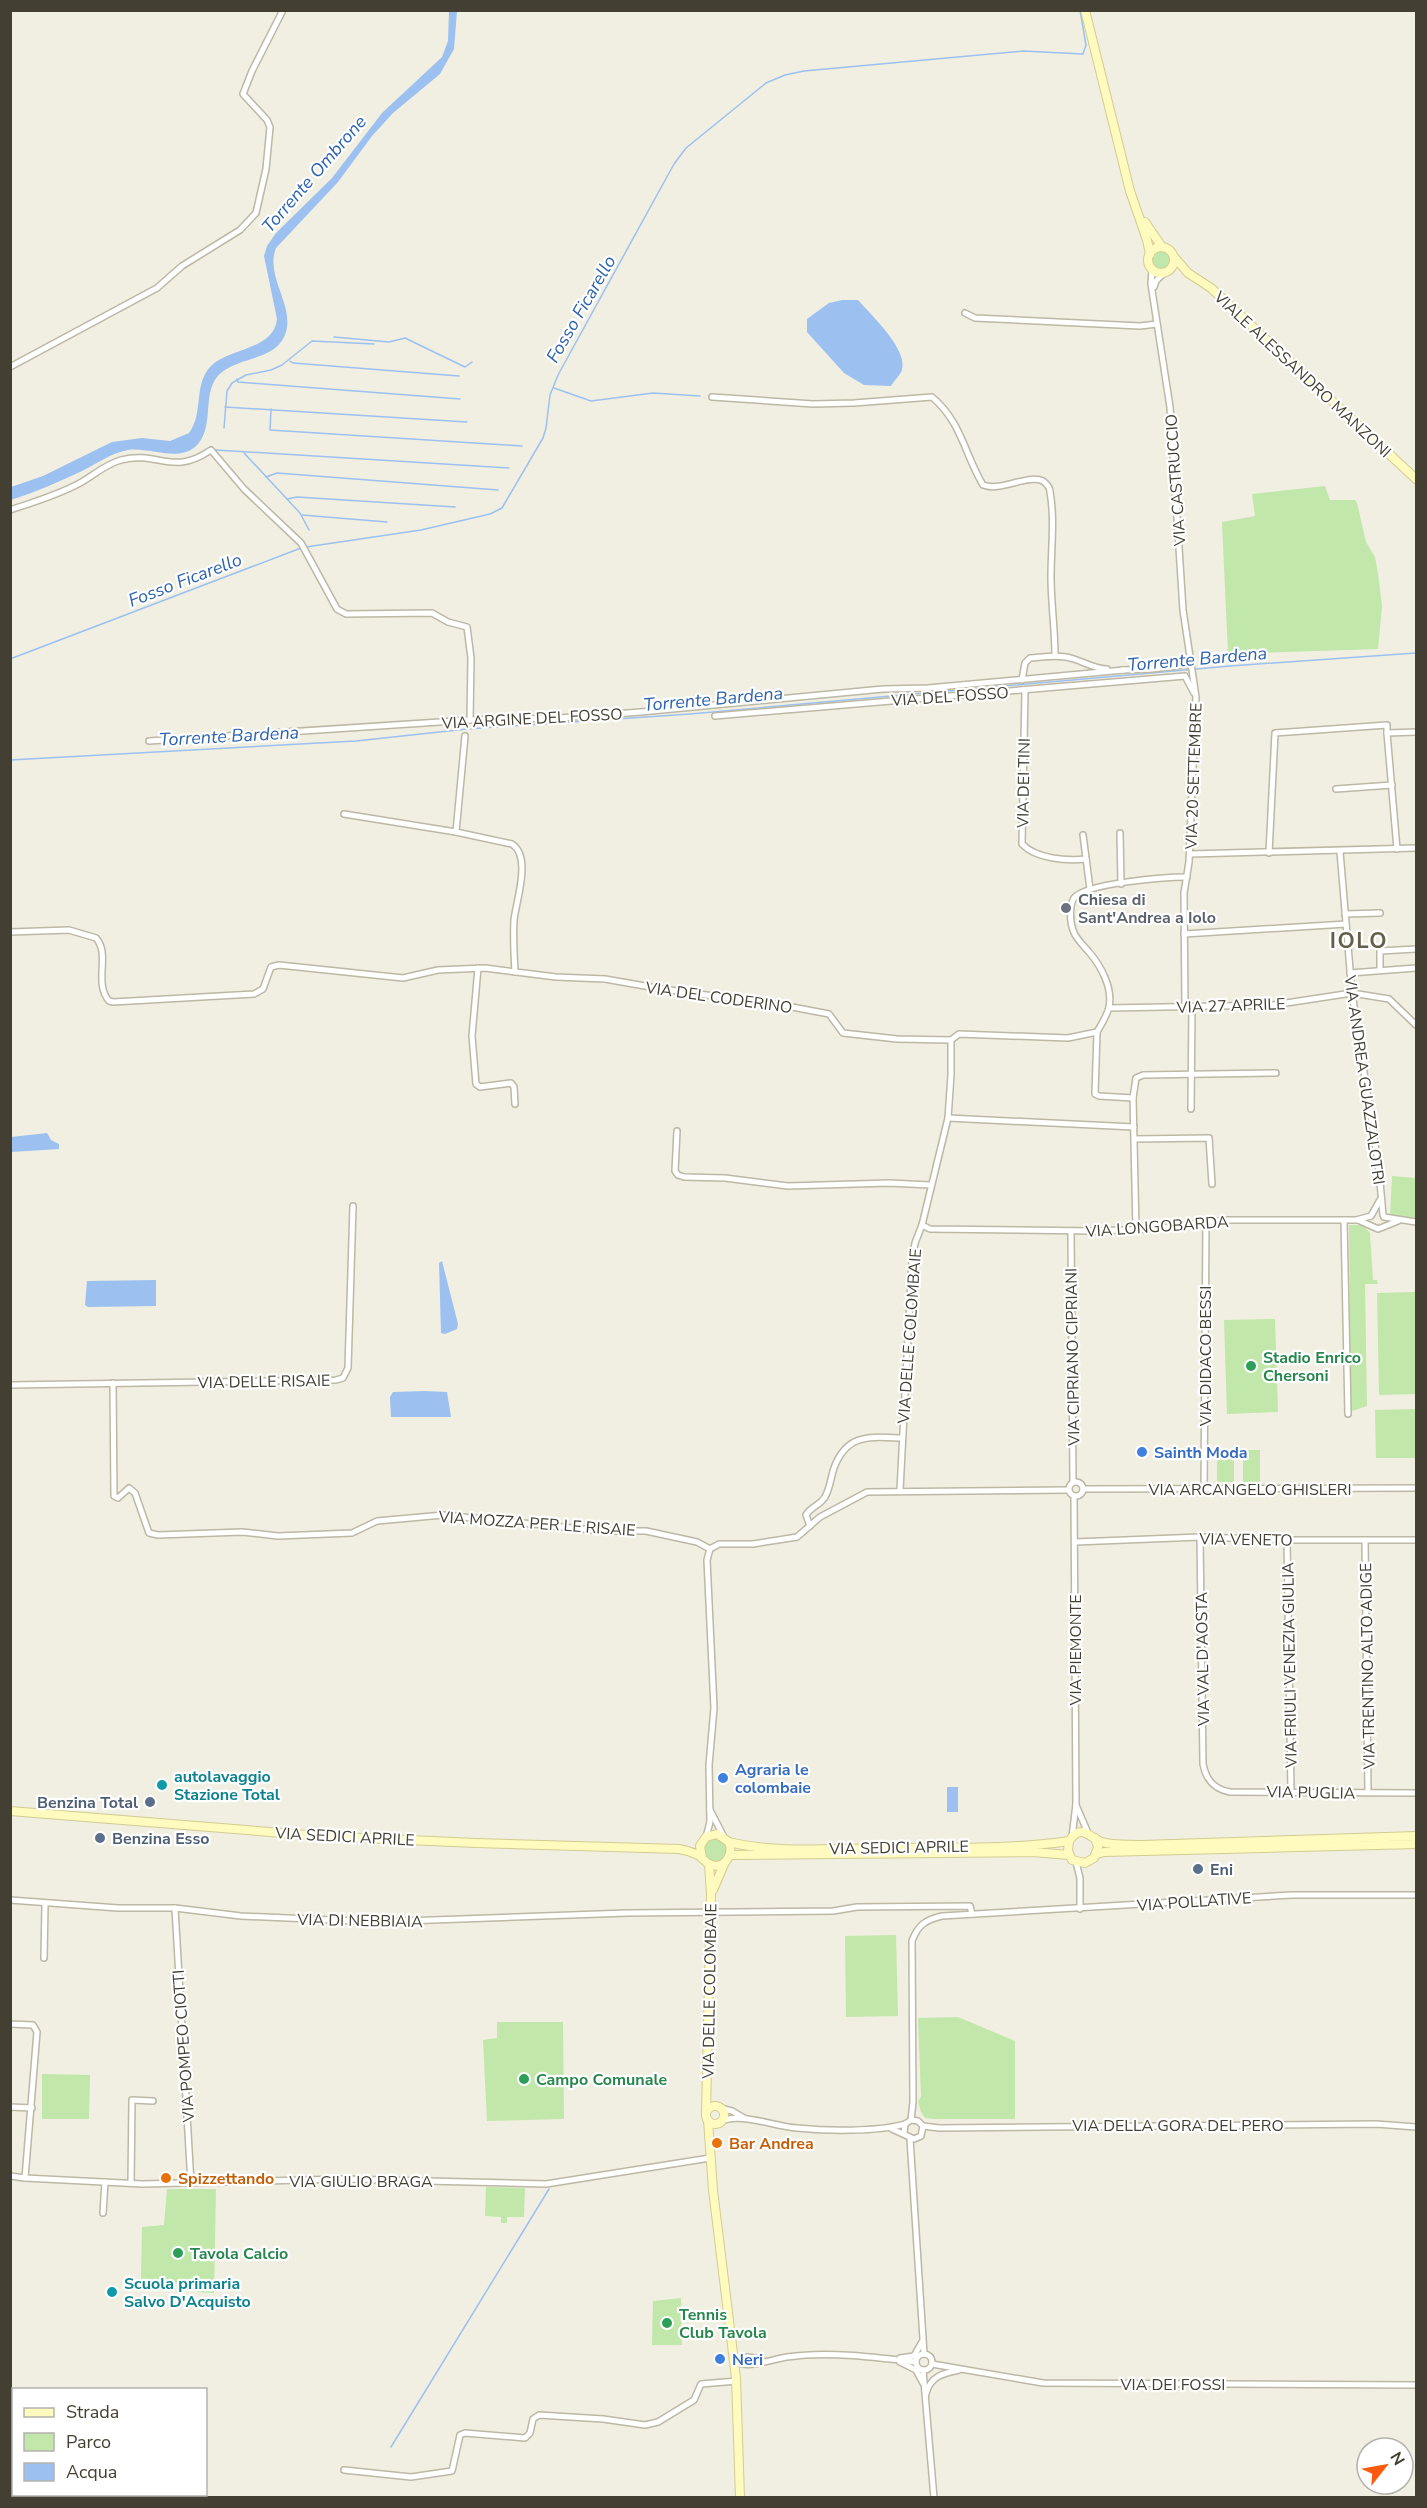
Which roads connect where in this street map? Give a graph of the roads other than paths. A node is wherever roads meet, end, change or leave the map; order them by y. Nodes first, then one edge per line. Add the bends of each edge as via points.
1 (283, 10) edge
2 (1085, 10) edge
3 (1137, 208) junction
4 (1162, 247) junction
5 (1150, 254) junction
6 (1175, 258) junction
7 (1152, 270) junction
8 (1166, 273) junction
9 (1188, 273) junction
10 (1154, 298) junction
11 (965, 313) dead end
12 (1157, 324) junction
13 (11, 366) edge
14 (712, 397) dead end
15 (1416, 478) edge
16 (10, 510) edge
17 (1055, 656) junction
18 (1192, 664) junction
19 (1124, 670) junction
20 (1194, 676) joint
21 (1022, 680) junction
22 (1024, 690) junction
23 (1196, 697) junction
24 (715, 716) dead end
25 (470, 720) junction
26 (1416, 732) edge
27 (1387, 733) junction
28 (465, 735) dead end
29 (149, 741) dead end
30 (1392, 785) junction
31 (1336, 789) dead end
32 (344, 814) dead end
33 (456, 832) junction
34 (1120, 833) dead end
35 (1083, 836) dead end
36 (1416, 848) edge
37 (1397, 849) junction
38 (1340, 852) junction
39 (1269, 853) junction
40 (1190, 854) junction
41 (1086, 860) junction
42 (1187, 877) junction
43 (1121, 884) junction
44 (1090, 889) junction
45 (1380, 913) dead end
46 (1345, 914) junction
47 (1346, 924) junction
48 (10, 932) edge
49 (1184, 934) junction
50 (1416, 948) edge
51 (478, 968) junction
52 (1416, 968) edge
53 (1380, 970) junction
54 (515, 972) junction
55 (1350, 973) junction
56 (1352, 993) junction
57 (1185, 1007) junction
58 (1192, 1007) junction
59 (1109, 1008) junction
60 (1416, 1025) edge
61 (1096, 1032) junction
62 (951, 1040) junction
63 (1276, 1073) dead end
64 (1190, 1074) junction
65 (1133, 1098) junction
66 (515, 1104) dead end
67 (1191, 1109) dead end
68 (948, 1118) junction
69 (1134, 1127) junction
70 (677, 1131) dead end
71 (1135, 1139) junction
72 (1212, 1184) dead end
73 (930, 1185) junction
74 (1380, 1200) junction
75 (353, 1206) dead end
76 (1372, 1215) junction
77 (1383, 1216) junction
78 (1344, 1220) junction
79 (1356, 1220) junction
80 (1398, 1221) junction
81 (1416, 1222) edge
82 (1206, 1224) junction
83 (1384, 1224) junction
84 (922, 1226) junction
85 (1371, 1226) junction
86 (1136, 1229) junction
87 (1071, 1231) junction
88 (113, 1383) junction
89 (10, 1385) edge
90 (1347, 1414) dead end
91 (901, 1438) junction
92 (1073, 1482) junction
93 (1416, 1488) edge
94 (1083, 1489) junction
95 (1204, 1489) junction
96 (900, 1490) junction
97 (1068, 1490) junction
98 (1074, 1496) junction
99 (810, 1526) junction
100 (1200, 1537) junction
101 (1287, 1540) junction
102 (1365, 1540) junction
103 (1416, 1540) edge
104 (1075, 1542) junction
105 (710, 1549) junction
106 (1209, 1780) joint
107 (1291, 1791) junction
108 (1368, 1793) junction
109 (1416, 1793) edge
110 (1076, 1804) junction
111 (708, 1806) junction
112 (10, 1811) edge
113 (1091, 1836) junction
114 (1416, 1836) edge
115 (704, 1839) junction
116 (727, 1839) junction
117 (1070, 1839) junction
118 (1416, 1844) edge
119 (680, 1849) junction
120 (1097, 1854) junction
121 (1069, 1855) junction
122 (702, 1858) junction
123 (728, 1859) junction
124 (1076, 1862) junction
125 (1085, 1863) junction
126 (709, 1864) junction
127 (1080, 1878) junction
128 (711, 1894) junction
129 (1416, 1895) edge
130 (10, 1900) edge
131 (45, 1905) junction
132 (175, 1908) junction
133 (1080, 1909) junction
134 (710, 1912) junction
135 (972, 1914) junction
136 (44, 1958) dead end
137 (10, 2024) edge
138 (708, 2088) junction
139 (153, 2101) dead end
140 (913, 2102) junction
141 (10, 2107) edge
142 (719, 2107) junction
143 (32, 2108) junction
144 (745, 2119) junction
145 (712, 2120) junction
146 (911, 2120) junction
147 (918, 2121) junction
148 (905, 2124) junction
149 (923, 2126) junction
150 (1416, 2127) edge
151 (939, 2128) junction
152 (890, 2129) junction
153 (904, 2133) junction
154 (921, 2136) junction
155 (910, 2139) junction
156 (913, 2156) junction
157 (710, 2158) junction
158 (10, 2176) edge
159 (25, 2178) junction
160 (105, 2182) junction
161 (131, 2183) junction
162 (191, 2184) junction
163 (103, 2213) dead end
164 (923, 2338) junction
165 (734, 2351) junction
166 (924, 2354) junction
167 (747, 2357) junction
168 (893, 2359) junction
169 (766, 2360) junction
170 (734, 2361) junction
171 (916, 2362) junction
172 (932, 2364) junction
173 (749, 2365) junction
174 (964, 2369) junction
175 (923, 2370) junction
176 (736, 2380) junction
177 (923, 2383) junction
178 (1416, 2385) edge
179 (924, 2401) junction
180 (344, 2470) dead end
181 (740, 2498) edge
182 (934, 2498) edge

1 - 13 street via 243,94 270,127 256,213 240,230 182,266 156,288
2 - 3 main road
3 - 4 main road
3 - 5 main road
4 - 5 main road
4 - 6 main road
5 - 7 main road
6 - 8 main road
6 - 9 main road, VIALE ALESSANDRO MANZONI
7 - 8 main road
7 - 10 street, VIA CASTRUCCIO
8 - 9 main road
8 - 10 street, VIA CASTRUCCIO via 1156,280
9 - 15 main road, VIALE ALESSANDRO MANZONI via 1210,288
10 - 12 street, VIA CASTRUCCIO
11 - 12 street via 975,318
12 - 18 street, VIA CASTRUCCIO via 1170,407 1183,610
14 - 17 street via 813,404 932,397 959,429 983,486 1033,480 1044,482 1049,488
16 - 25 street via 59,493 122,460 142,458 178,464 211,450 244,489 301,543 337,609 346,614 432,613 467,627
17 - 19 street via 1098,669
17 - 21 street via 1028,659
18 - 19 street
18 - 20 street, VIA CASTRUCCIO
19 - 21 street, VIA ARGINE DEL FOSSO
20 - 23 street, VIA 20 SETTEMBRE
21 - 25 street, VIA ARGINE DEL FOSSO via 559,718
22 - 23 street, VIA DEL FOSSO via 1185,676
22 - 24 street, VIA DEL FOSSO
22 - 41 street, VIA DEI TINI via 1022,842 1027,849 1042,855
23 - 40 street, VIA 20 SETTEMBRE
25 - 29 street, VIA ARGINE DEL FOSSO
26 - 27 street
27 - 30 street
27 - 39 street via 1387,725 1275,733
28 - 33 street
30 - 31 street
30 - 37 street
32 - 33 street
33 - 54 street via 512,844 520,853
34 - 43 street
35 - 41 street
36 - 37 street
37 - 38 street
38 - 39 street
38 - 46 street, VIA ANDREA GUAZZALOTRI
39 - 40 street
40 - 42 street, VIA 20 SETTEMBRE
41 - 44 street
42 - 43 street
42 - 49 street, VIA 20 SETTEMBRE
43 - 44 street
44 - 59 street via 1074,898 1072,927 1101,966
45 - 46 street
46 - 47 street, VIA ANDREA GUAZZALOTRI
47 - 49 street
47 - 55 street, VIA ANDREA GUAZZALOTRI
48 - 51 street, VIA DEL CODERINO via 69,930 96,938 101,948 102,989 113,1002 254,994 263,989 271,967 279,966 404,978 438,970
49 - 57 street, VIA 20 SETTEMBRE
50 - 53 street via 1380,951
51 - 54 street, VIA DEL CODERINO
51 - 66 street via 472,1036 476,1084 480,1087 511,1083
52 - 53 street
53 - 55 street
54 - 62 street, VIA DEL CODERINO via 605,979 788,1006 829,1014 843,1033
55 - 56 street, VIA ANDREA GUAZZALOTRI
56 - 58 street, VIA 27 APRILE via 1273,1005
56 - 60 street, VIA 27 APRILE via 1389,999
56 - 74 street, VIA ANDREA GUAZZALOTRI
57 - 58 street, VIA 27 APRILE
57 - 59 street, VIA 27 APRILE
58 - 64 street
59 - 61 street
61 - 62 street, VIA DEL CODERINO via 1068,1038 959,1034
61 - 65 street via 1095,1094
62 - 68 street, VIA DELLE COLOMBAIE
63 - 64 street
64 - 65 street via 1139,1076
64 - 67 street
65 - 69 street
68 - 69 street
68 - 73 street, VIA DELLE COLOMBAIE
69 - 71 street
70 - 73 street via 674,1167 676,1174 684,1177 788,1186
71 - 72 street via 1209,1138
71 - 86 street
73 - 84 street, VIA DELLE COLOMBAIE
74 - 76 street, VIA ANDREA GUAZZALOTRI
74 - 77 street, VIA ANDREA GUAZZALOTRI
75 - 88 street, VIA DELLE RISAIE via 348,1368 343,1378
76 - 77 street, VIA LONGOBARDA
76 - 79 street, VIA LONGOBARDA
76 - 85 street
77 - 80 street, VIA LONGOBARDA
77 - 83 street
78 - 79 street, VIA LONGOBARDA
78 - 82 street, VIA LONGOBARDA via 1238,1220
78 - 90 street
79 - 85 street, VIA LONGOBARDA
80 - 81 street
80 - 83 street
82 - 86 street, VIA LONGOBARDA
82 - 95 street, VIA DIDACO BESSI
83 - 85 street via 1378,1229
84 - 87 street, VIA LONGOBARDA
84 - 91 street, VIA DELLE COLOMBAIE via 912,1261
86 - 87 street, VIA LONGOBARDA
87 - 92 street, VIA CIPRIANO CIPRIANI
88 - 89 street, VIA DELLE RISAIE
88 - 105 street, VIA MOZZA PER LE RISAIE via 114,1496 118,1498 129,1488 135,1493 149,1533 352,1533 377,1521 443,1515 603,1531 646,1531 697,1542
91 - 96 street
91 - 99 street, VIA DELLE COLOMBAIE via 866,1437 845,1449 835,1465 825,1499 809,1510
92 - 94 street via 1080,1483
92 - 97 street
93 - 95 street, VIA ARCANGELO GHISLERI
94 - 95 street, VIA ARCANGELO GHISLERI
94 - 98 street
96 - 97 street
96 - 99 street via 867,1492 837,1506
97 - 98 street
98 - 104 street, VIA PIEMONTE
99 - 105 street via 790,1539
100 - 101 street, VIA VENETO
100 - 104 street, VIA VENETO
100 - 106 street, VIA VAL D'AOSTA via 1203,1764
101 - 102 street, VIA VENETO
101 - 107 street, VIA FRIULI VENEZIA GIULIA
102 - 103 street, VIA VENETO
102 - 108 street, VIA TRENTINO ALTO ADIGE
104 - 110 street, VIA PIEMONTE
105 - 111 street via 707,1560 714,1708
106 - 107 street, VIA PUGLIA via 1230,1792
107 - 108 street, VIA PUGLIA
108 - 109 street, VIA PUGLIA
110 - 113 street, VIA PIEMONTE
110 - 117 street, VIA PIEMONTE
111 - 115 street via 710,1822
111 - 116 street
112 - 119 main road, VIA SEDICI APRILE via 320,1836
113 - 114 main road, VIA SEDICI APRILE via 1102,1842 1142,1845
113 - 117 main road, VIA SEDICI APRILE via 1079,1833
113 - 120 main road via 1098,1847
115 - 116 main road, VIA SEDICI APRILE via 715,1834
115 - 119 main road, VIA SEDICI APRILE
115 - 122 main road
116 - 117 main road, VIA SEDICI APRILE via 751,1848 828,1848 1031,1845
116 - 123 main road
117 - 121 main road
118 - 120 main road
119 - 122 main road
120 - 125 main road
121 - 123 main road, VIA SEDICI APRILE via 1022,1852
121 - 124 main road
122 - 126 main road
123 - 126 main road, VIA SEDICI APRILE via 718,1865
123 - 128 main road, VIA DELLE COLOMBAIE
124 - 125 main road
124 - 127 street
125 - 127 street
126 - 128 main road, VIA DELLE COLOMBAIE
127 - 133 street
128 - 134 main road, VIA DELLE COLOMBAIE
129 - 133 street, VIA POLLATIVE via 1294,1894
130 - 131 street, VIA DI NEBBIAIA
131 - 132 street, VIA DI NEBBIAIA
131 - 136 street
132 - 134 street, VIA DI NEBBIAIA via 376,1922
132 - 162 street, VIA POMPEO CIOTTI
133 - 135 street, VIA POLLATIVE
134 - 135 street, VIA POLLATIVE via 970,1906
134 - 138 main road, VIA DELLE COLOMBAIE
135 - 140 street, VIA POLLATIVE via 928,1919 919,1925 912,1941
137 - 143 street via 35,2027 38,2032
138 - 142 main road, VIA DELLE COLOMBAIE
138 - 145 main road, VIA DELLE COLOMBAIE
139 - 161 street via 132,2100
140 - 146 street
140 - 147 street
141 - 143 street
142 - 144 street
142 - 145 main road via 723,2115
142 - 145 main road via 711,2107
143 - 159 street
144 - 145 street
144 - 152 street via 799,2129
145 - 157 main road
146 - 147 street
146 - 148 street
147 - 149 street
148 - 152 street
148 - 153 street
149 - 151 street, VIA DELLA GORA DEL PERO
149 - 154 street
150 - 151 street, VIA DELLA GORA DEL PERO via 1169,2124
151 - 154 street, VIA DELLA GORA DEL PERO
152 - 153 street
153 - 155 street
154 - 155 street
154 - 156 street
155 - 156 street
156 - 164 street
157 - 162 street, VIA GIULIO BRAGA via 546,2184 343,2179
157 - 165 main road
158 - 159 street, VIA GIULIO BRAGA
159 - 160 street, VIA GIULIO BRAGA
160 - 161 street, VIA GIULIO BRAGA
160 - 163 street
161 - 162 street, VIA GIULIO BRAGA
164 - 166 street
164 - 168 street via 914,2356
165 - 167 street
165 - 170 main road
166 - 171 street
166 - 172 street
167 - 169 street
167 - 170 street
168 - 169 street via 838,2355
168 - 171 street
168 - 177 street via 915,2370
169 - 173 street
170 - 173 street
170 - 176 main road
171 - 175 street
172 - 174 street, VIA DEI FOSSI
172 - 175 street
173 - 176 street
174 - 178 street, VIA DEI FOSSI via 1043,2383
174 - 179 street via 940,2374 932,2380
175 - 177 street
176 - 180 street via 700,2384 694,2400 658,2422 645,2425 539,2415 533,2419 525,2438 465,2433 457,2440 452,2471 411,2476
176 - 181 main road
177 - 179 street
179 - 182 street

